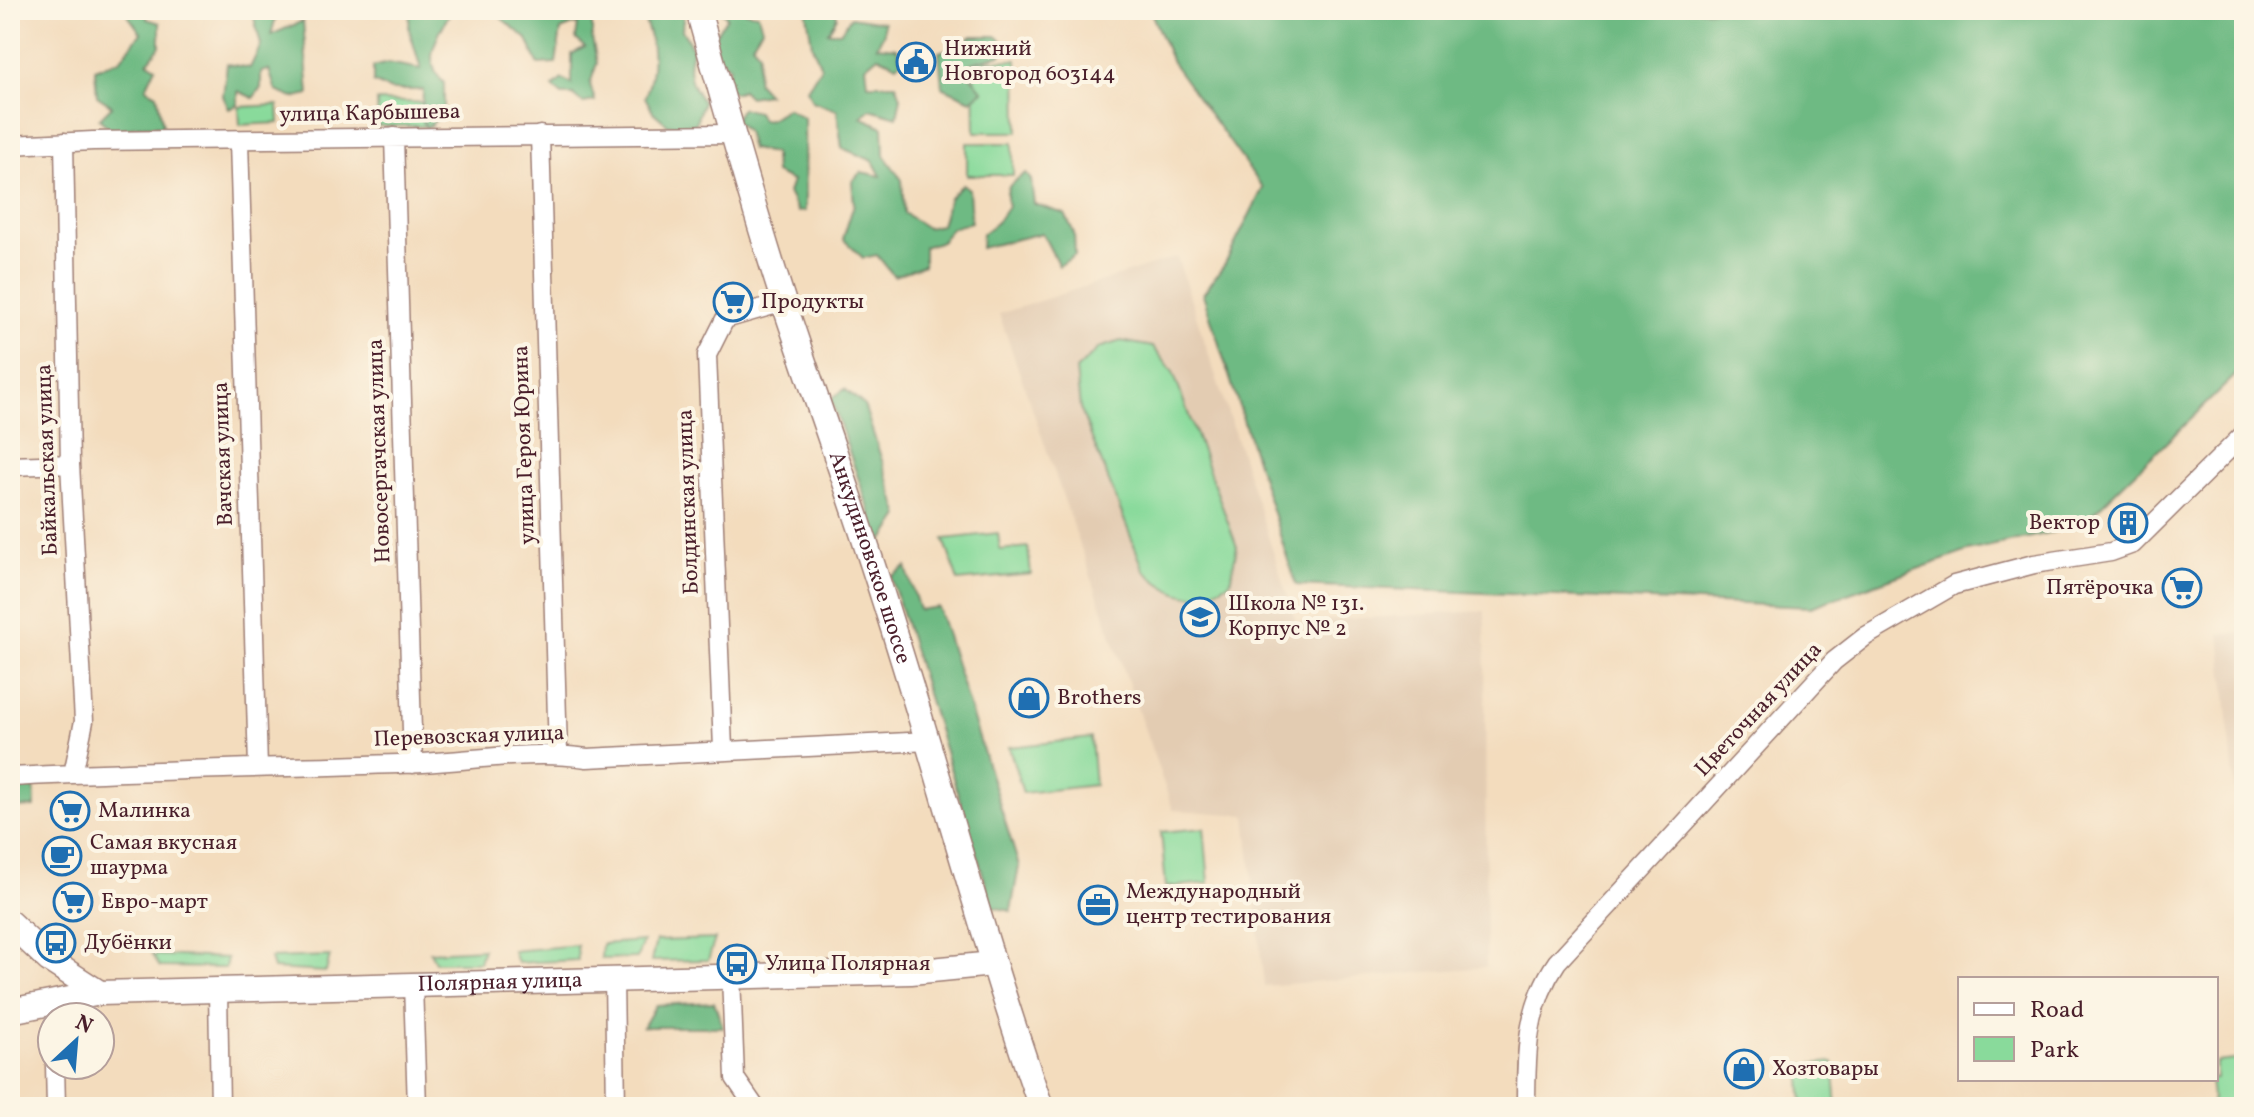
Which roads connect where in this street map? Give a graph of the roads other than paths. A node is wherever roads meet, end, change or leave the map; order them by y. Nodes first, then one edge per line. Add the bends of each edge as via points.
1 (698, 10) edge
2 (732, 134) junction
3 (540, 135) junction
4 (394, 137) junction
5 (239, 141) junction
6 (64, 142) junction
7 (10, 145) edge
8 (784, 302) junction
9 (2244, 434) edge
10 (70, 464) junction
11 (10, 466) edge
12 (929, 741) junction
13 (723, 749) junction
14 (558, 753) junction
15 (413, 764) junction
16 (258, 767) junction
17 (73, 774) junction
18 (10, 777) edge
19 (10, 923) edge
20 (993, 964) junction
21 (731, 975) junction
22 (614, 979) junction
23 (413, 984) junction
24 (218, 990) junction
25 (100, 993) junction
26 (78, 1001) edge
27 (10, 1003) edge
28 (36, 1010) edge
29 (10, 1011) edge
30 (55, 1081) edge
31 (56, 1107) edge
32 (220, 1107) edge
33 (417, 1107) edge
34 (616, 1107) edge
35 (755, 1107) edge
36 (1041, 1107) edge
37 (1526, 1107) edge

1 - 2 main road, Анкудиновское шоссе
2 - 3 street, улица Карбышева
2 - 8 main road, Анкудиновское шоссе
3 - 4 street, улица Карбышева
3 - 14 street, улица Героя Юрина
4 - 5 street, улица Карбышева
4 - 15 street, Новосергачская улица
5 - 6 street, улица Карбышева
5 - 16 street, Вачская улица
6 - 7 street, улица Карбышева
6 - 10 street, Байкальская улица
8 - 12 main road, Анкудиновское шоссе
8 - 13 street, Болдинская улица via 725,319 707,355
9 - 37 street, Цветочная улица via 2133,544 1954,585 1834,661 1551,971 1534,1008 1527,1042
10 - 11 street
10 - 17 street, Байкальская улица via 84,721
12 - 13 street, Перевозская улица
12 - 20 main road, Анкудиновское шоссе
13 - 14 street, Перевозская улица via 587,758
14 - 15 street, Перевозская улица
15 - 16 street, Перевозская улица
16 - 17 street, Перевозская улица
17 - 18 street, Перевозская улица
19 - 25 main road via 49,960
20 - 21 main road, Полярная улица via 911,972
20 - 36 main road, Анкудиновское шоссе
21 - 22 main road, Полярная улица
21 - 35 street via 735,1078
22 - 23 main road, Полярная улица
22 - 34 street
23 - 24 main road, Полярная улица
23 - 33 street
24 - 25 main road, Полярная улица
24 - 32 street
25 - 26 main road, Полярная улица
27 - 29 main road
28 - 29 main road, Полярная улица
30 - 31 street

